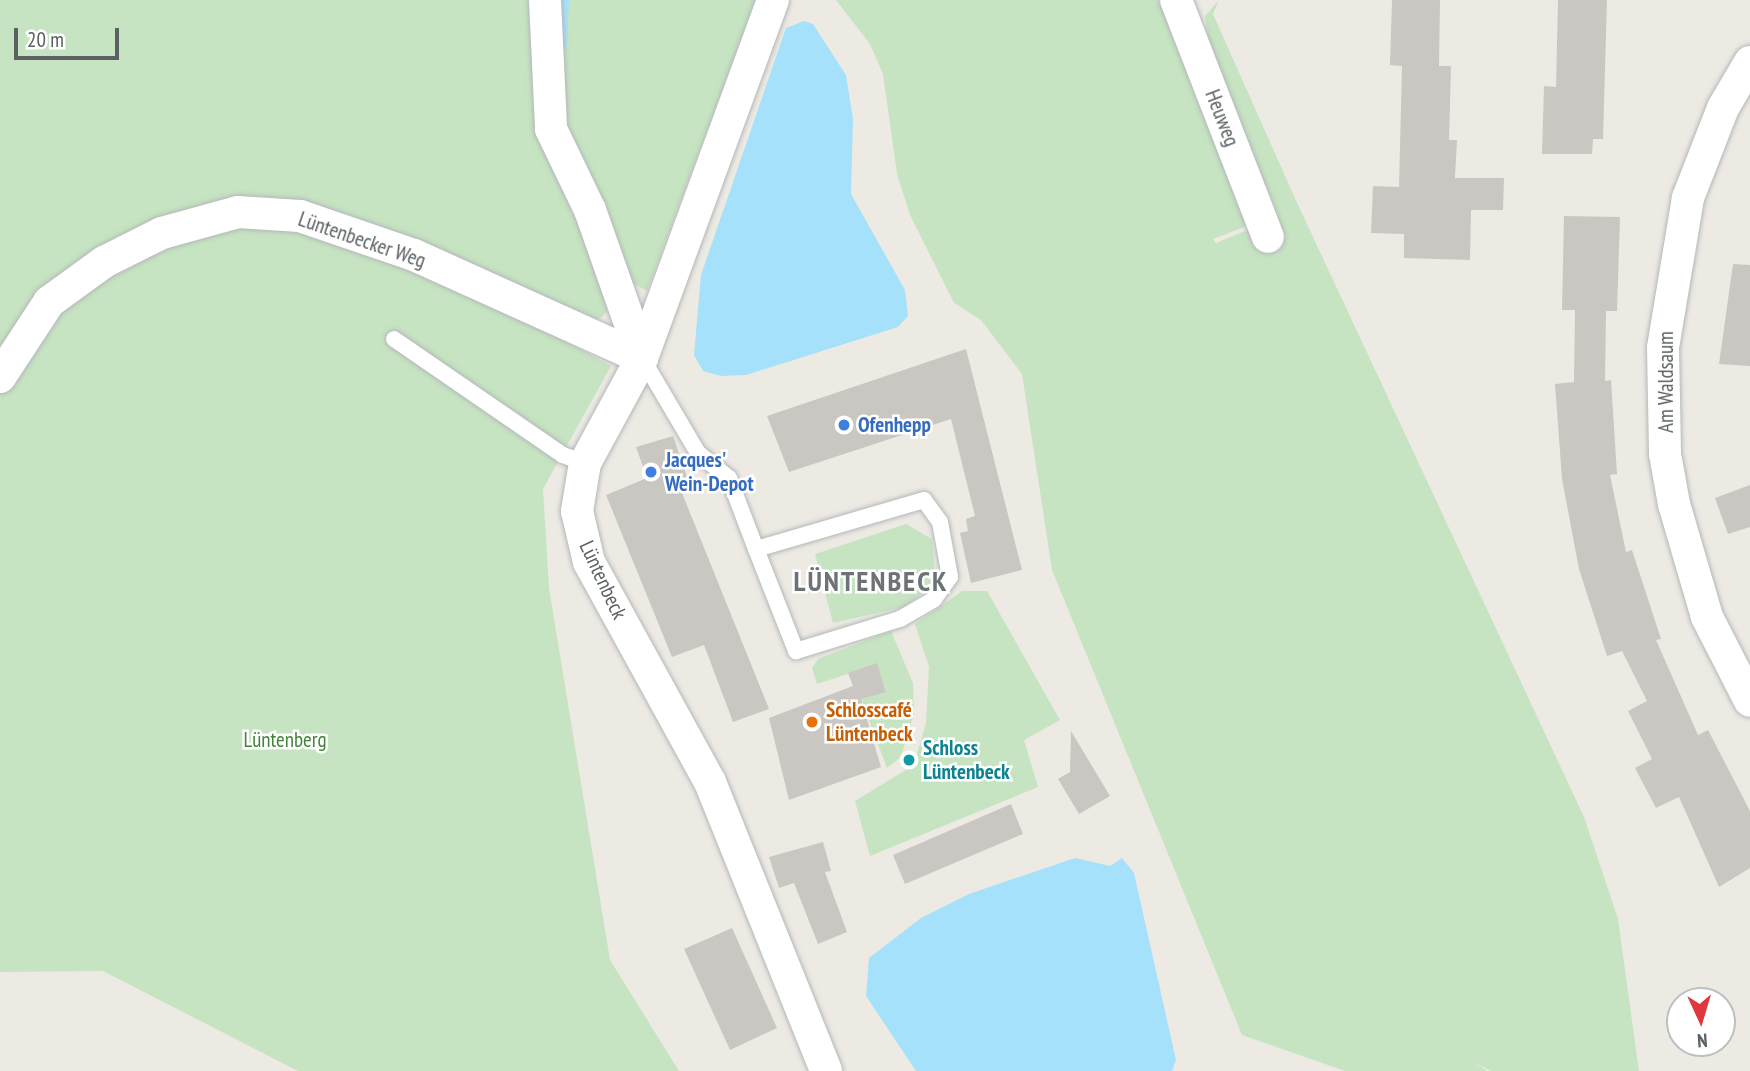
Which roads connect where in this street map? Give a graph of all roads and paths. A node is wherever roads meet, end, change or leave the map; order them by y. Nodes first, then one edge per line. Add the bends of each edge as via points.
1 (545, 0) edge
2 (773, 0) edge
3 (1176, 0) edge
4 (1750, 62) edge
5 (1268, 237) dead end
6 (394, 339) dead end
7 (642, 358) junction
8 (0, 377) edge
9 (585, 463) junction
10 (756, 549) junction
11 (1750, 701) edge
12 (825, 1071) edge

1 - 7 street via 551,129 590,210
2 - 7 street, Lüntenbeck
3 - 5 street, Heuweg
4 - 11 street, Am Waldsaum via 1723,108 1688,198 1663,348 1665,454 1674,504 1707,617
6 - 9 lane via 562,455
7 - 8 street, Lüntenbecker Weg via 414,255 300,216 238,212 162,233 104,262 49,302
7 - 9 street, Lüntenbeck
7 - 10 lane via 698,453 729,478
9 - 12 street, Lüntenbeck via 577,511 589,562 710,782
10 - 10 lane via 796,651 900,619 934,599 950,577 940,522 924,500

